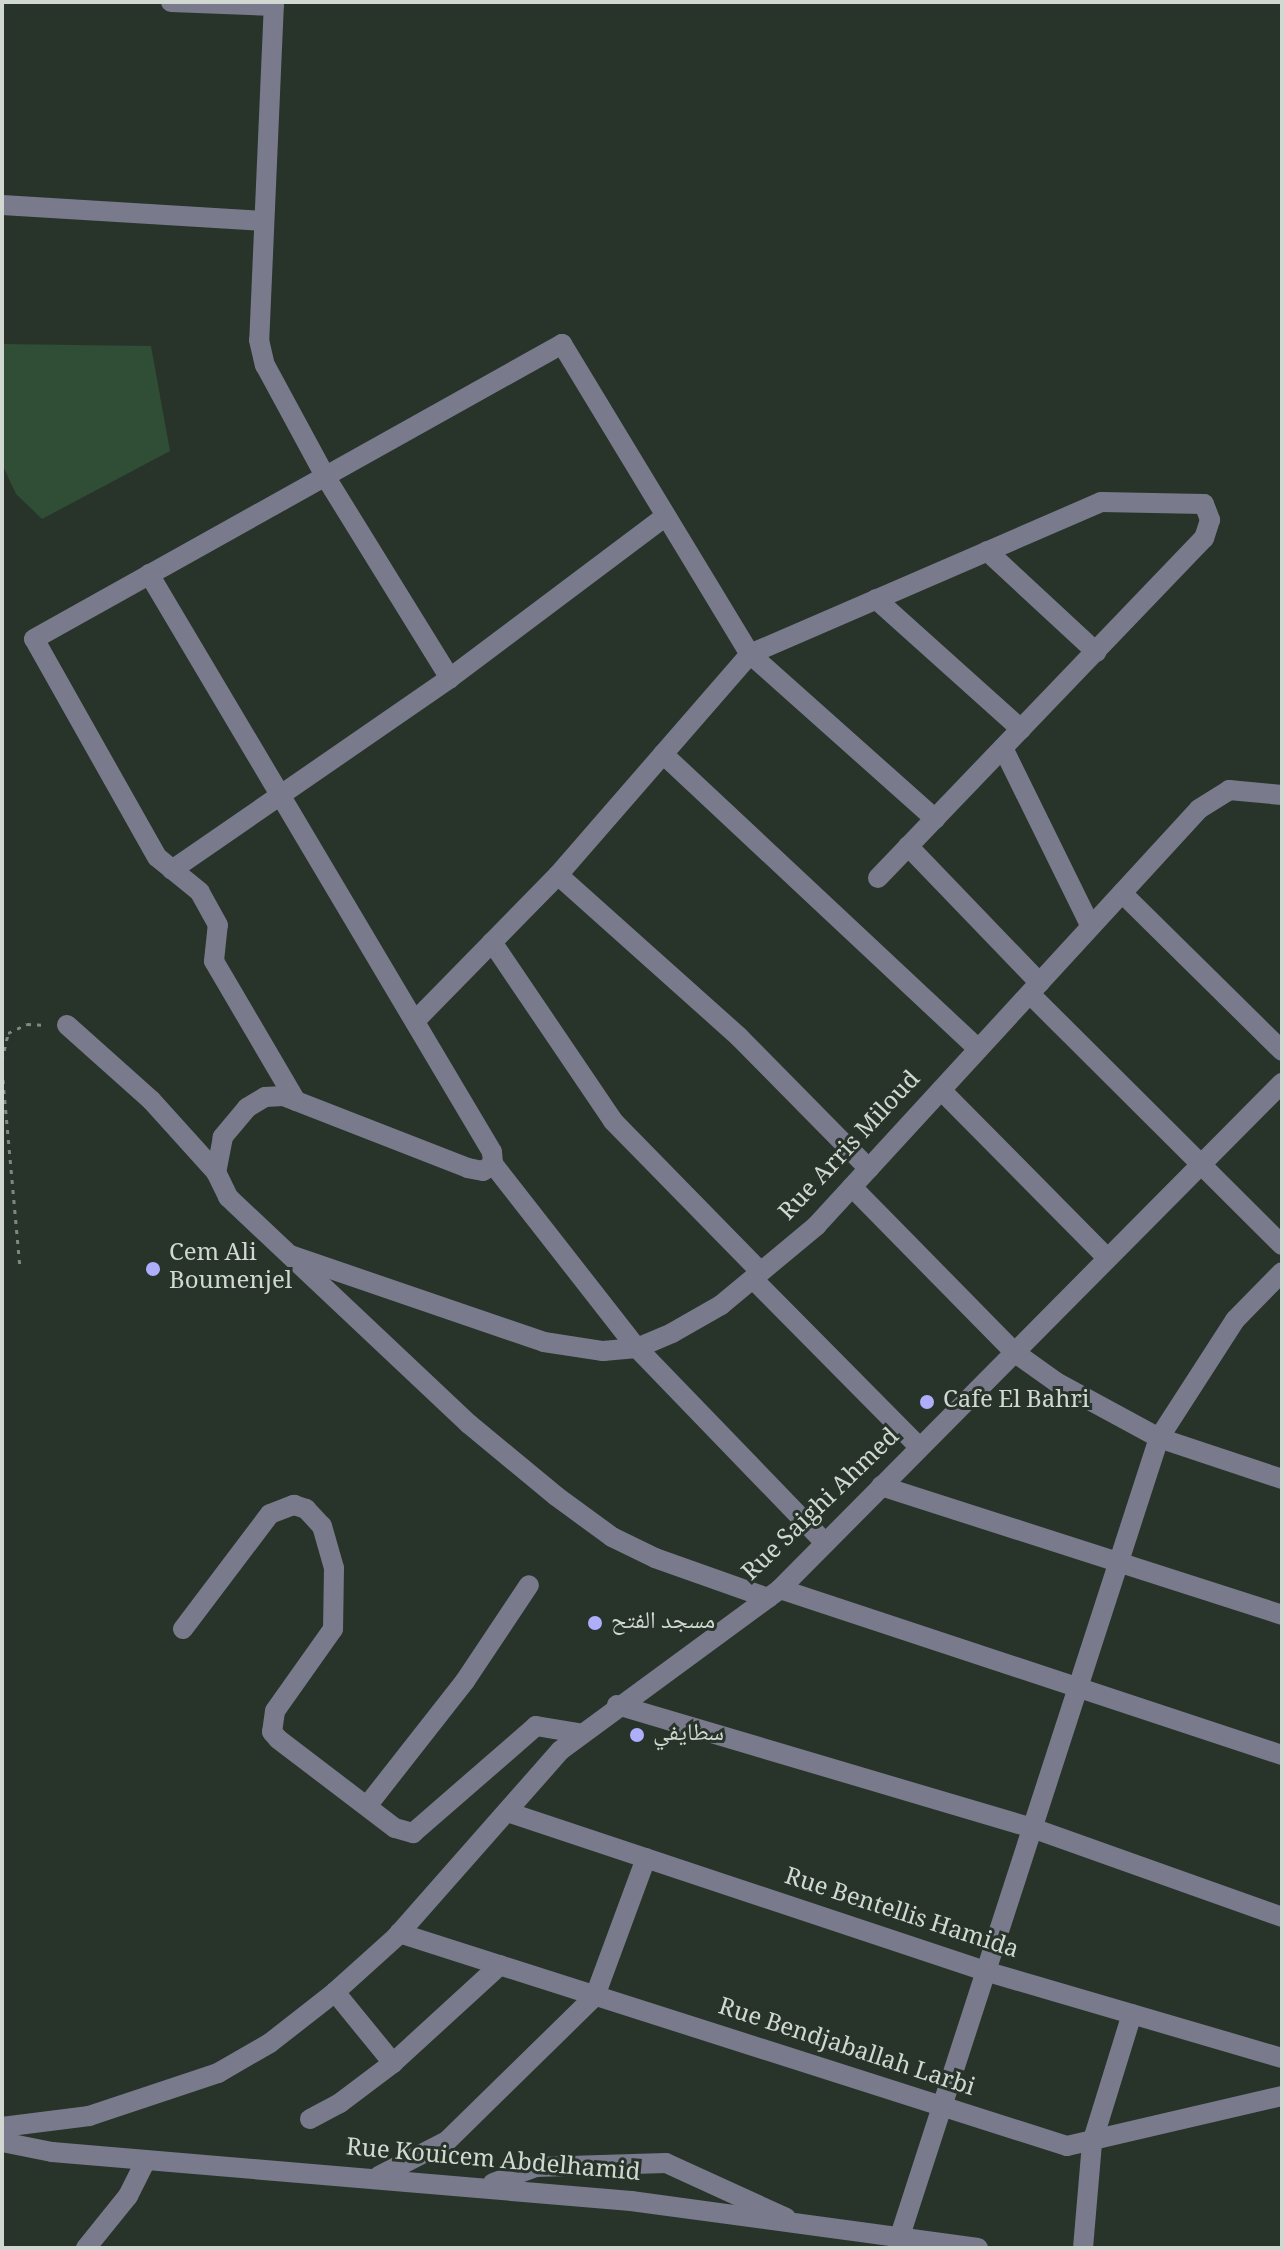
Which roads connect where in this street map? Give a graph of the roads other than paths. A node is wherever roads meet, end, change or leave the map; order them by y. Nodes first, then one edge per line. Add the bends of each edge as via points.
1 (171, 2) edge
2 (274, 4) edge
3 (2, 205) edge
4 (264, 221) junction
5 (325, 476) junction
6 (666, 516) junction
7 (987, 551) junction
8 (149, 574) junction
9 (876, 599) junction
10 (1096, 652) junction
11 (750, 654) junction
12 (450, 678) junction
13 (1021, 729) junction
14 (1003, 748) junction
15 (663, 754) junction
16 (1282, 795) edge
17 (280, 796) junction
18 (935, 819) junction
19 (908, 846) junction
20 (172, 870) junction
21 (558, 875) junction
22 (878, 878) dead end
23 (1122, 893) junction
24 (1091, 927) junction
25 (492, 942) junction
26 (1035, 988) junction
27 (415, 1021) junction
28 (67, 1025) road end
29 (978, 1049) junction
30 (1282, 1051) edge
31 (1282, 1083) edge
32 (941, 1090) junction
33 (296, 1101) junction
34 (1202, 1162) junction
35 (493, 1164) junction
36 (869, 1169) junction
37 (216, 1172) junction
38 (852, 1187) junction
39 (1282, 1245) edge
40 (283, 1252) junction
41 (1107, 1258) junction
42 (1282, 1272) edge
43 (757, 1275) junction
44 (637, 1348) junction
45 (1014, 1352) junction
46 (1159, 1438) junction
47 (919, 1447) junction
48 (1282, 1479) edge
49 (881, 1486) junction
50 (825, 1543) junction
51 (1121, 1563) junction
52 (529, 1585) dead end
53 (774, 1594) junction
54 (1282, 1615) edge
55 (183, 1629) dead end
56 (1079, 1688) junction
57 (617, 1705) junction
58 (578, 1733) junction
59 (1282, 1755) edge
60 (367, 1806) junction
61 (507, 1812) junction
62 (1035, 1829) junction
63 (646, 1858) junction
64 (1282, 1917) edge
65 (399, 1933) junction
66 (500, 1965) junction
67 (988, 1972) junction
68 (335, 1992) junction
69 (595, 1996) junction
70 (1132, 2014) junction
71 (1282, 2058) edge
72 (393, 2063) junction
73 (1282, 2096) edge
74 (943, 2108) junction
75 (310, 2119) dead end
76 (2, 2127) edge
77 (2, 2142) edge
78 (1092, 2143) junction
79 (146, 2160) junction
80 (379, 2176) junction
81 (486, 2186) junction
82 (804, 2227) junction
83 (899, 2239) junction
84 (86, 2248) edge
85 (978, 2248) edge
86 (1083, 2248) edge

1 - 2 street
2 - 4 street
3 - 4 street
4 - 5 street via 259,340 265,365
5 - 6 street via 562,344
5 - 8 street
5 - 12 street
6 - 11 street
6 - 12 street
7 - 9 street
7 - 10 street
7 - 10 street via 1101,502 1204,504 1210,520 1204,538
8 - 17 street
8 - 20 street via 34,639 157,857
9 - 11 street
9 - 13 street
10 - 13 street
11 - 15 street
11 - 18 street
12 - 17 street
13 - 14 street
14 - 18 street
14 - 24 street
15 - 21 street
15 - 29 street
16 - 23 street, Rue Arris Miloud via 1229,790 1199,809
17 - 20 street
17 - 27 street
18 - 19 street
19 - 22 street
19 - 26 street
20 - 33 street via 200,892 218,925 214,961
21 - 25 street
21 - 36 street via 739,1037
23 - 24 street, Rue Arris Miloud
23 - 30 street
24 - 26 street, Rue Arris Miloud
25 - 27 street
25 - 43 street via 613,1121
26 - 29 street, Rue Arris Miloud
26 - 34 street
27 - 35 street via 484,1131
28 - 37 street via 151,1100
29 - 32 street, Rue Arris Miloud
31 - 34 street, Rue Saighi Ahmed
32 - 36 street, Rue Arris Miloud
32 - 41 street
33 - 35 street via 468,1168 483,1171
33 - 37 street via 265,1097 247,1108 223,1137
34 - 39 street
34 - 41 street, Rue Saighi Ahmed
35 - 44 street
36 - 38 street, Rue Arris Miloud
37 - 40 street via 239,1213
38 - 43 street, Rue Arris Miloud via 816,1226
38 - 45 street
40 - 44 street, Rue Arris Miloud via 544,1342 603,1351
40 - 53 street via 469,1424 612,1537
41 - 45 street, Rue Saighi Ahmed
42 - 46 street via 1235,1320
43 - 44 street, Rue Arris Miloud via 721,1305
43 - 47 street
44 - 50 street
45 - 46 street via 1115,1418
45 - 47 street, Rue Saighi Ahmed
46 - 48 street
46 - 51 street
47 - 49 street, Rue Saighi Ahmed
49 - 50 street, Rue Saighi Ahmed
49 - 51 street
50 - 53 street, Rue Saighi Ahmed
51 - 54 street
51 - 56 street
52 - 60 street via 465,1681
53 - 56 street
53 - 57 street, Rue Saighi Ahmed
55 - 60 street via 270,1514 284,1506 306,1509 322,1526 334,1568 333,1629 275,1711 272,1732
56 - 59 street
56 - 62 street
57 - 58 street, Rue Saighi Ahmed
57 - 62 street
58 - 60 street via 536,1726 413,1833 395,1828
58 - 61 street, Rue Saighi Ahmed
61 - 63 street, Rue Bentellis Hamida
61 - 65 street, Rue Saighi Ahmed
62 - 64 street
62 - 67 street
63 - 67 street, Rue Bentellis Hamida
63 - 69 street
65 - 66 street, Rue Bendjaballah Larbi
65 - 68 street, Rue Saighi Ahmed
66 - 69 street, Rue Bendjaballah Larbi
66 - 72 street
67 - 70 street, Rue Bentellis Hamida
67 - 74 street
68 - 72 street
68 - 76 street, Rue Saighi Ahmed via 270,2043 218,2073 89,2116
69 - 74 street, Rue Bendjaballah Larbi
69 - 80 street via 447,2141
70 - 71 street, Rue Bentellis Hamida
70 - 78 street
72 - 75 street
73 - 78 street, Rue Bendjaballah Larbi
74 - 78 street, Rue Bendjaballah Larbi via 1067,2146
74 - 83 street
77 - 79 street, Rue Kouicem Abdelhamid
78 - 86 street
79 - 80 street, Rue Kouicem Abdelhamid
79 - 84 street via 128,2196
80 - 81 street, Rue Kouicem Abdelhamid
81 - 82 street, Rue Kouicem Abdelhamid
81 - 82 street via 536,2167 666,2163
82 - 83 street, Rue Kouicem Abdelhamid
83 - 85 street, Rue Kouicem Abdelhamid

